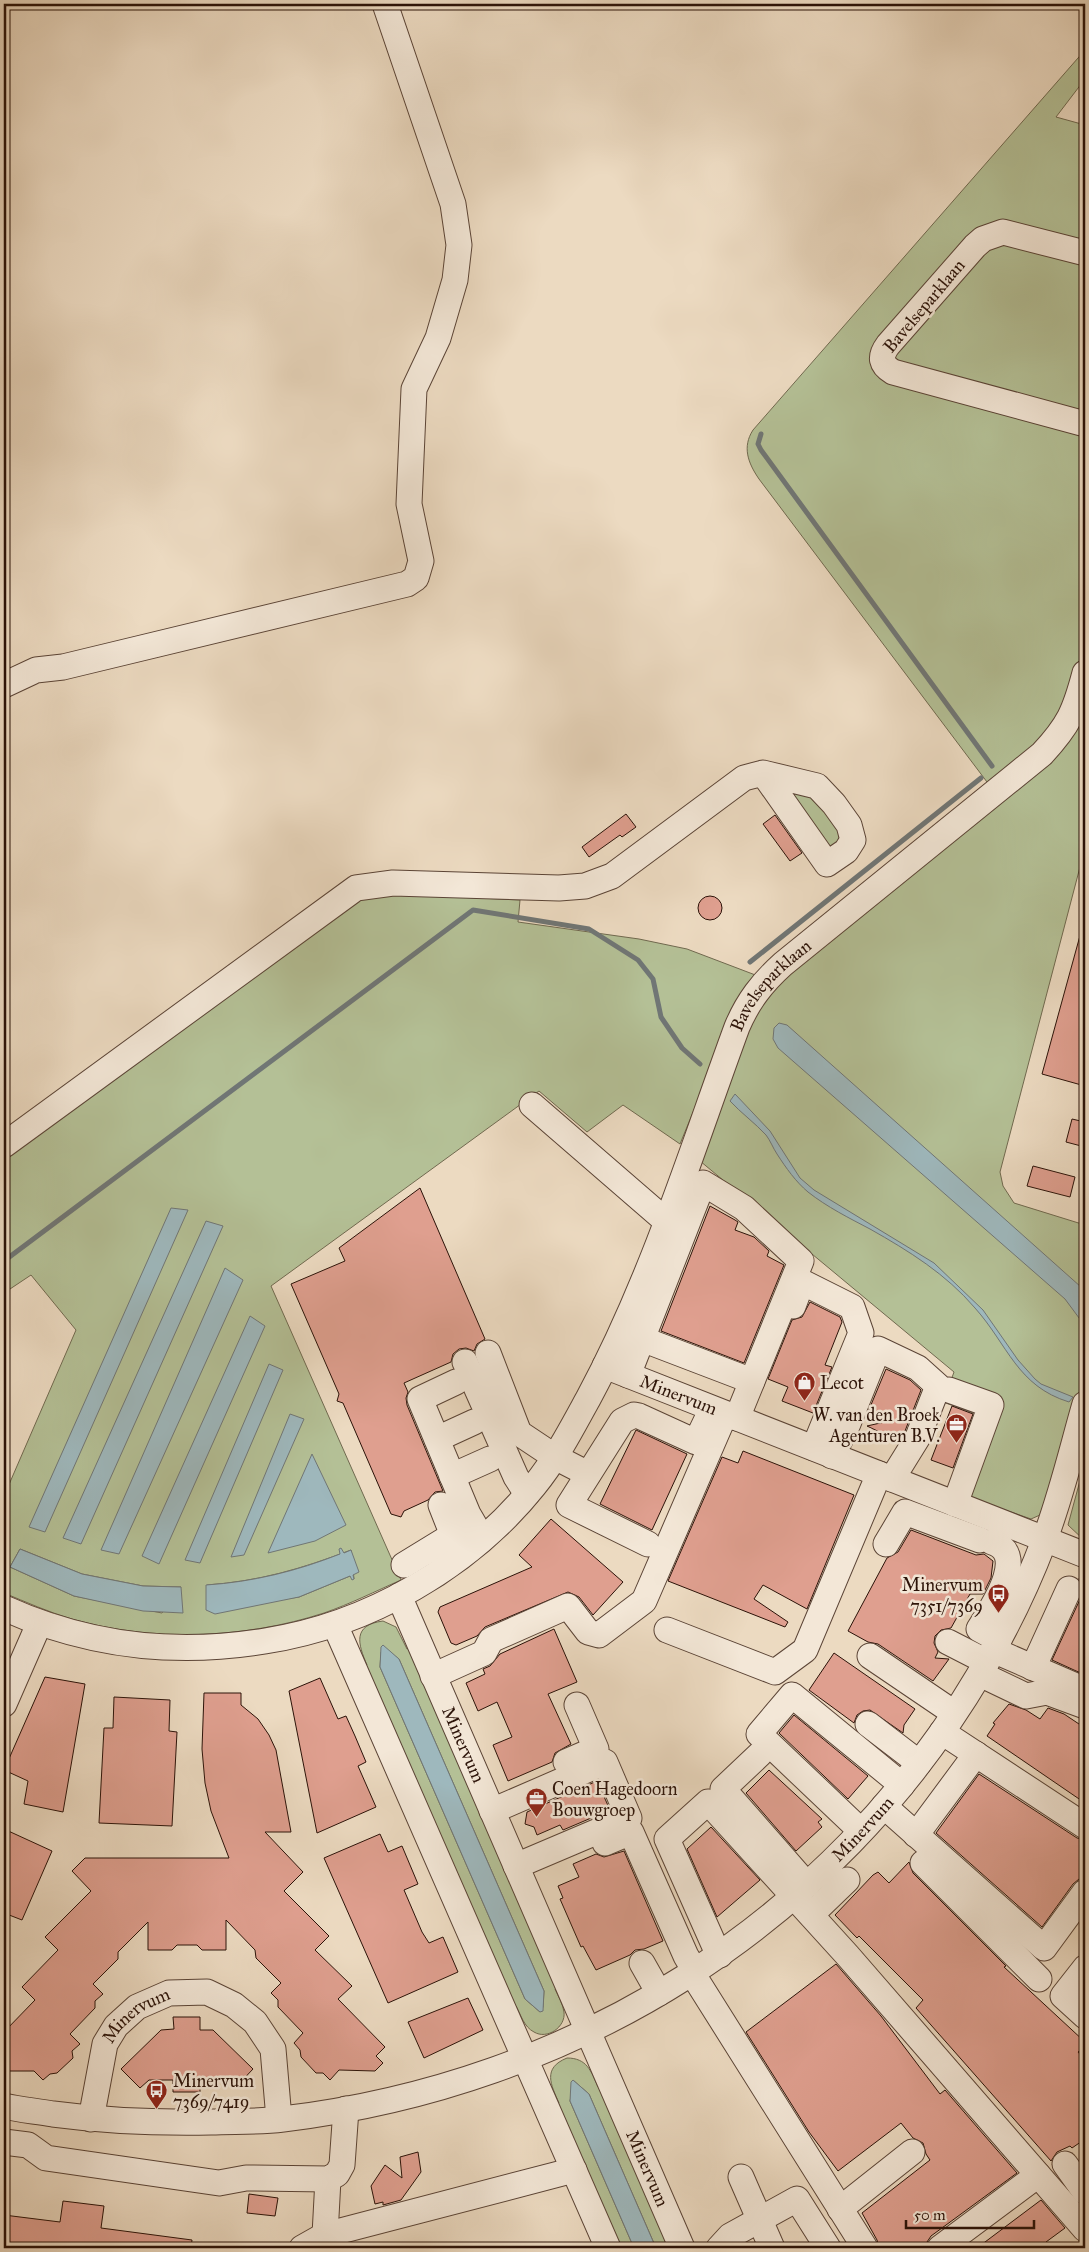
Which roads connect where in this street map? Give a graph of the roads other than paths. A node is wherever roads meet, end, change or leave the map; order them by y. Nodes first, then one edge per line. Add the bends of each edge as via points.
1 (385, 4) edge
2 (1085, 253) edge
3 (1085, 424) edge
4 (1085, 673) edge
5 (4, 685) edge
6 (1081, 705) edge
7 (763, 773) dead end
8 (532, 1105) dead end
9 (4, 1145) edge
10 (666, 1221) junction
11 (642, 1339) junction
12 (470, 1366) junction
13 (616, 1371) junction
14 (752, 1380) junction
15 (949, 1390) dead end
16 (1085, 1404) edge
17 (731, 1416) junction
18 (474, 1422) dead end
19 (437, 1439) junction
20 (823, 1452) junction
21 (555, 1457) junction
22 (490, 1458) dead end
23 (588, 1474) junction
24 (452, 1476) junction
25 (886, 1477) junction
26 (527, 1494) junction
27 (948, 1501) junction
28 (441, 1504) dead end
29 (930, 1522) junction
30 (1044, 1539) junction
31 (466, 1542) junction
32 (648, 1544) dead end
33 (886, 1544) dead end
34 (1085, 1555) edge
35 (404, 1565) dead end
36 (1069, 1588) dead end
37 (399, 1596) junction
38 (4, 1608) edge
39 (39, 1624) junction
40 (335, 1625) junction
41 (667, 1630) dead end
42 (948, 1642) dead end
43 (870, 1656) dead end
44 (990, 1657) junction
45 (1033, 1668) junction
46 (434, 1676) junction
47 (1085, 1690) edge
48 (4, 1704) edge
49 (577, 1705) dead end
50 (1085, 1706) edge
51 (949, 1721) junction
52 (868, 1724) dead end
53 (760, 1754) dead end
54 (976, 1754) junction
55 (919, 1763) junction
56 (902, 1785) junction
57 (489, 1804) junction
58 (1085, 1810) edge
59 (873, 1818) junction
60 (1085, 1826) edge
61 (916, 1835) junction
62 (519, 1873) junction
63 (847, 1880) dead end
64 (1085, 1892) edge
65 (805, 1894) junction
66 (720, 1955) junction
67 (642, 1963) dead end
68 (1085, 1968) edge
69 (694, 1972) junction
70 (1039, 1979) dead end
71 (658, 1993) junction
72 (1085, 2016) edge
73 (588, 2032) junction
74 (526, 2060) junction
75 (958, 2064) dead end
76 (4, 2106) edge
77 (346, 2109) junction
78 (91, 2119) junction
79 (279, 2119) junction
80 (4, 2142) edge
81 (912, 2152) dead end
82 (1065, 2164) dead end
83 (574, 2170) junction
84 (1038, 2175) junction
85 (740, 2177) dead end
86 (328, 2179) junction
87 (1085, 2192) edge
88 (840, 2209) junction
89 (759, 2220) junction
90 (1085, 2229) edge
91 (329, 2242) edge
92 (302, 2248) edge
93 (608, 2248) edge
94 (682, 2248) edge
95 (721, 2248) edge
96 (772, 2248) edge
97 (828, 2248) edge
98 (865, 2248) edge
99 (940, 2248) edge

1 - 5 street via 453,204 459,245 455,280 438,338 414,389 409,504 421,562 416,578 388,589 63,667 36,670
2 - 3 street, Bavelseparklaan via 1003,232 983,239 882,354 885,367 898,374
4 - 6 street, Bavelseparklaan
6 - 10 street, Bavelseparklaan via 1034,761 783,964 758,989 737,1027
7 - 9 street via 744,778 612,876 585,886 394,883 356,888
8 - 10 street
10 - 13 street, Bavelseparklaan
11 - 13 street
11 - 14 street
11 - 14 street via 703,1183 744,1208 801,1261
12 - 19 street via 420,1399
12 - 21 street via 519,1433
12 - 26 street via 516,1477
13 - 17 street, Minervum
13 - 21 street
14 - 17 street
15 - 27 street via 990,1405
16 - 30 street
17 - 20 street, Minervum
17 - 20 street via 802,1282 852,1307 861,1333
17 - 23 street via 696,1442 640,1416 628,1417 622,1421
17 - 46 street via 644,1601 599,1635 588,1632 568,1606 491,1640 484,1653
18 - 19 street
19 - 24 street
20 - 25 street, Minervum
20 - 25 street via 847,1426 878,1349 918,1368 938,1386 918,1437
21 - 23 street
21 - 26 street
22 - 24 street
23 - 32 street via 569,1505
24 - 31 street via 468,1514
25 - 27 street, Minervum
25 - 41 street via 805,1650 775,1672
26 - 31 street
27 - 29 street
27 - 30 street, Minervum
28 - 31 street
29 - 33 street via 905,1512
29 - 44 street via 997,1544 1009,1559 1009,1568 995,1601 979,1629
30 - 34 street, Minervum
30 - 44 street, Minervum
31 - 35 street
31 - 37 street via 428,1580
36 - 45 street
37 - 40 street
37 - 46 street, Minervum
38 - 39 street
39 - 40 street via 109,1642 191,1648 264,1641
39 - 48 street
40 - 74 street
42 - 44 street
43 - 51 street
44 - 45 street
44 - 50 street via 1026,1696 1047,1692
44 - 51 street, Minervum
45 - 47 street
46 - 57 street, Minervum
49 - 57 street via 596,1749
51 - 54 street
51 - 55 street, Minervum
51 - 58 street
52 - 55 street
53 - 65 street via 724,1789
54 - 60 street
54 - 61 street
55 - 56 street, Minervum
56 - 59 street, Minervum
56 - 59 street via 792,1695 759,1734
57 - 62 street, Minervum
57 - 62 street via 605,1762 626,1810 629,1818
59 - 61 street
59 - 65 street, Minervum
59 - 70 street via 932,1870
61 - 64 street via 1044,1948
62 - 69 street via 631,1832
62 - 73 street, Minervum
63 - 65 street
65 - 66 street, Minervum
65 - 66 street via 708,1802 667,1839
65 - 75 street
65 - 84 street via 848,1956
66 - 69 street, Minervum
67 - 71 street
68 - 72 street via 1063,1996
69 - 71 street, Minervum
69 - 88 street
71 - 73 street, Minervum
73 - 74 street, Minervum
73 - 94 street, Minervum
74 - 77 street, Minervum via 453,2085
74 - 83 street
76 - 78 street, Minervum
77 - 79 street, Minervum
77 - 86 street via 342,2165 337,2174
78 - 79 street, Minervum via 169,2123
78 - 79 street, Minervum via 106,2044 116,2026 137,2007 169,1993 207,1992 234,2005 255,2022 273,2049
80 - 86 street via 28,2145 46,2158 219,2183 246,2178
81 - 88 street
82 - 87 street
83 - 91 street
83 - 93 street
84 - 90 street
84 - 99 street
85 - 89 street
86 - 91 street
88 - 98 street
89 - 95 street via 730,2236
89 - 96 street
89 - 97 street via 797,2199
91 - 92 street

